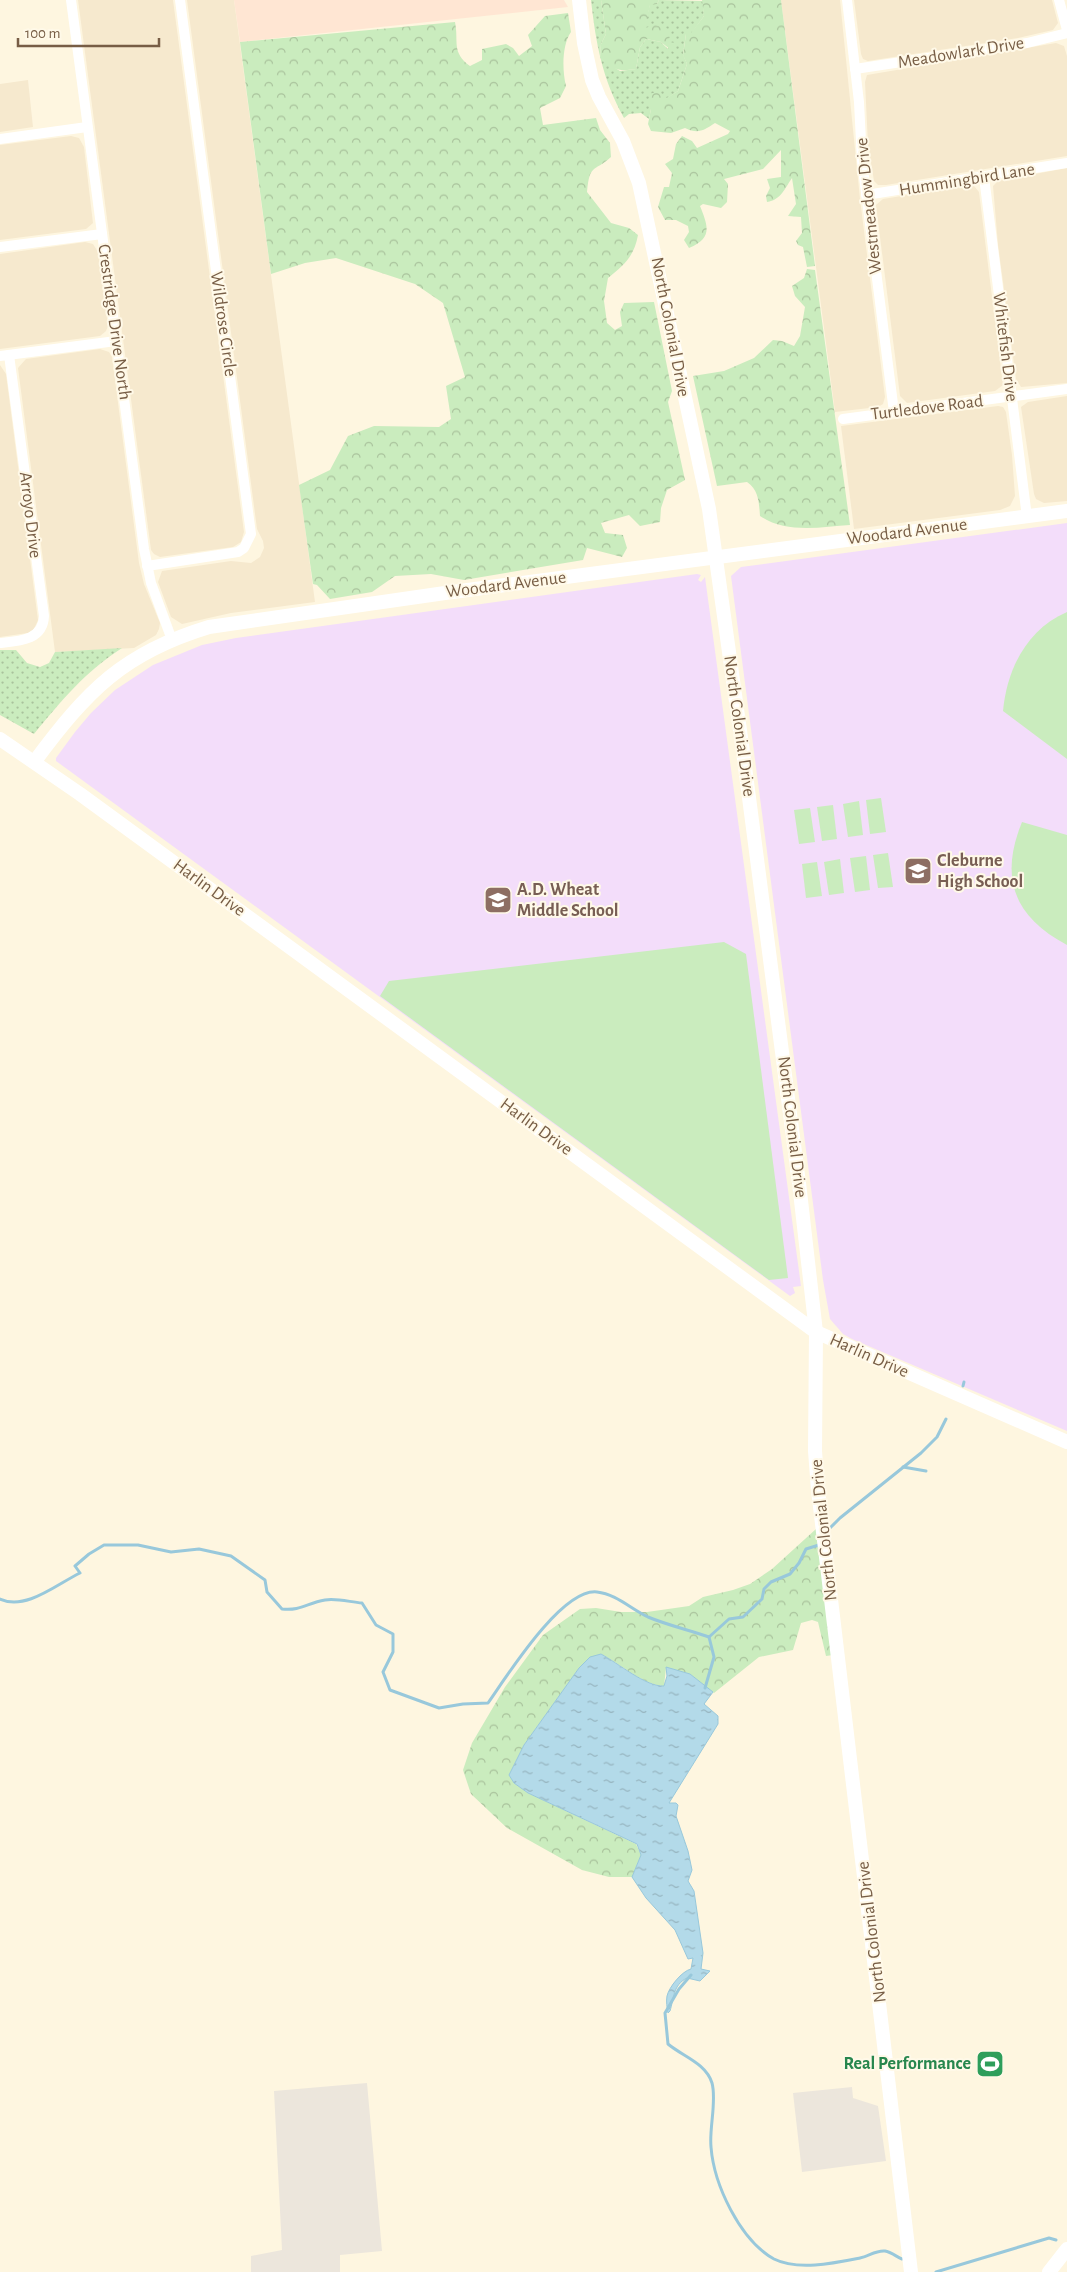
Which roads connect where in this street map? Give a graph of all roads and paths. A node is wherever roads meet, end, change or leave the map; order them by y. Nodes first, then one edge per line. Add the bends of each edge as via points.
1 (71, 0) edge
2 (180, 0) edge
3 (579, 0) edge
4 (847, 0) edge
5 (1059, 0) edge
6 (1067, 31) edge
7 (855, 69) junction
8 (87, 127) junction
9 (0, 139) edge
10 (1067, 163) edge
11 (984, 177) junction
12 (866, 195) junction
13 (102, 234) junction
14 (0, 248) edge
15 (116, 341) junction
16 (4, 356) edge
17 (1067, 389) edge
18 (1011, 397) junction
19 (894, 412) junction
20 (844, 419) dead end
21 (1067, 511) edge
22 (1027, 517) junction
23 (716, 558) junction
24 (147, 566) junction
25 (172, 640) junction
26 (0, 643) edge
27 (0, 739) edge
28 (35, 761) junction
29 (816, 1332) junction
30 (1067, 1442) edge
31 (1067, 2249) edge
32 (912, 2272) edge
33 (1049, 2272) edge

1 - 8 street, Crestridge Drive North
2 - 24 street, Wildrose Circle via 251,534 244,548 238,552
3 - 23 street, North Colonial Drive via 592,80 632,161 644,201 703,478
4 - 7 street, Westmeadow Drive
5 - 6 street
6 - 7 street, Meadowlark Drive via 1011,46
7 - 12 street, Westmeadow Drive
8 - 9 street
8 - 13 street, Crestridge Drive North
10 - 11 street, Hummingbird Lane
11 - 12 street, Hummingbird Lane
11 - 18 street, Whitefish Drive
12 - 19 street, Westmeadow Drive
13 - 14 street
13 - 15 street, Crestridge Drive North
15 - 16 street
15 - 24 street, Crestridge Drive North
16 - 26 street, Arroyo Drive via 44,625 39,633 27,639
17 - 18 street, Turtledove Road
18 - 19 street, Turtledove Road
18 - 22 street, Whitefish Drive
19 - 20 street, Turtledove Road
21 - 22 street, Woodard Avenue
22 - 23 street, Woodard Avenue
23 - 25 street, Woodard Avenue via 209,627
23 - 29 street, North Colonial Drive via 792,1124
24 - 25 street, Crestridge Drive North
25 - 28 street, Woodard Avenue via 129,662 98,685 66,719
27 - 28 street
28 - 29 street, Harlin Drive
29 - 30 street, Harlin Drive
29 - 32 street, North Colonial Drive via 815,1451 818,1490
31 - 33 street

